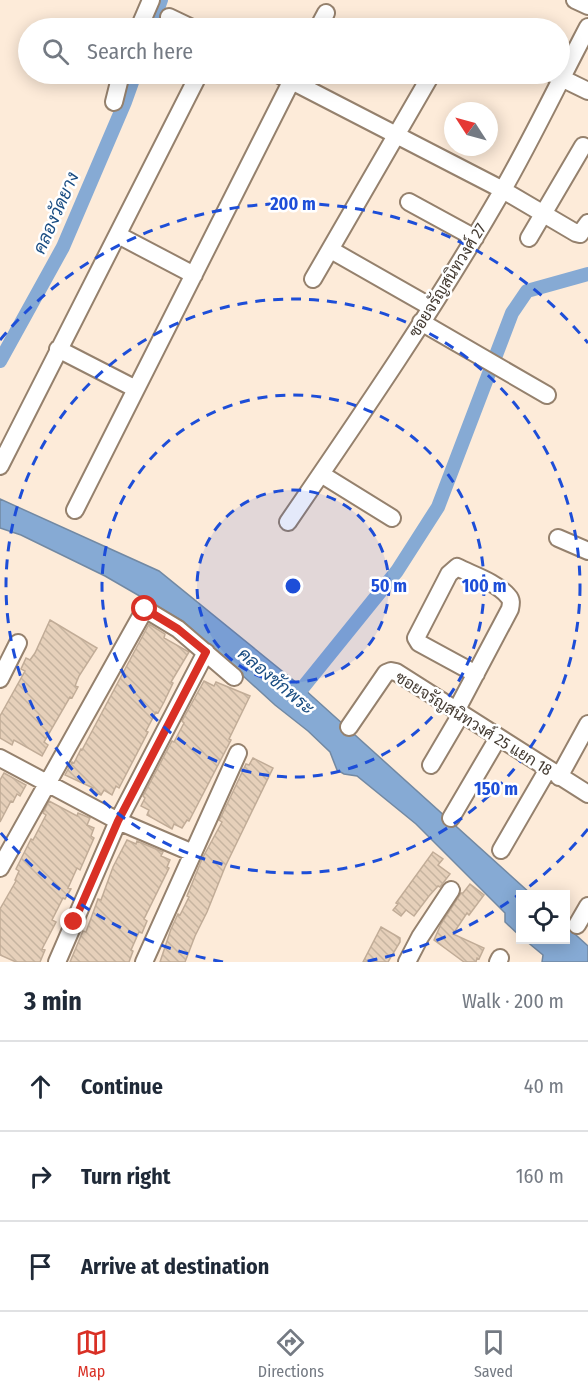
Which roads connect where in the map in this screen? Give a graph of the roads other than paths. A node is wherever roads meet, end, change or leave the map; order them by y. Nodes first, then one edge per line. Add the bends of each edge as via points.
1 (151, 0) edge
2 (575, 0) edge
3 (588, 6) edge
4 (326, 13) dead end
5 (143, 18) edge
6 (323, 18) edge
7 (588, 27) edge
8 (570, 55) edge
9 (570, 82) edge
10 (118, 84) edge
11 (194, 84) edge
12 (284, 84) edge
13 (302, 84) edge
14 (425, 84) edge
15 (553, 84) edge
16 (588, 91) edge
17 (114, 102) dead end
18 (394, 135) junction
19 (583, 146) dead end
20 (503, 190) junction
21 (409, 201) dead end
22 (542, 213) junction
23 (588, 223) edge
24 (118, 235) junction
25 (475, 238) junction
26 (529, 238) dead end
27 (331, 250) junction
28 (194, 275) junction
29 (313, 279) dead end
30 (431, 307) junction
31 (421, 322) junction
32 (58, 349) junction
33 (136, 389) junction
34 (547, 394) dead end
35 (0, 466) edge
36 (321, 474) junction
37 (75, 510) dead end
38 (392, 518) dead end
39 (288, 522) dead end
40 (558, 538) dead end
41 (588, 551) edge
42 (18, 643) dead end
43 (206, 652) junction
44 (476, 674) junction
45 (234, 677) dead end
46 (0, 679) edge
47 (458, 713) junction
48 (588, 724) edge
49 (349, 727) dead end
50 (498, 738) junction
51 (238, 753) dead end
52 (0, 758) edge
53 (431, 765) dead end
54 (554, 773) junction
55 (46, 783) junction
56 (588, 794) edge
57 (451, 819) dead end
58 (118, 821) junction
59 (501, 850) dead end
60 (194, 853) junction
61 (0, 868) edge
62 (451, 890) dead end
63 (588, 906) edge
64 (578, 925) dead end
65 (57, 962) edge
66 (144, 962) edge
67 (407, 962) edge

1 - 5 street
2 - 3 street
4 - 6 street
7 - 8 street, ซอยจรัญสนิทวงศ์ 27
9 - 16 street
10 - 17 street
11 - 24 street
12 - 28 street
13 - 18 street
14 - 18 street
15 - 20 street, ซอยจรัญสนิทวงศ์ 27
18 - 20 street
18 - 27 street
19 - 22 street
20 - 22 street
20 - 25 street, ซอยจรัญสนิทวงศ์ 27
21 - 25 street
22 - 23 street via 580,234
22 - 26 street
24 - 28 street
24 - 32 street
25 - 30 street, ซอยจรัญสนิทวงศ์ 27
27 - 29 street
27 - 30 street
28 - 33 street
30 - 31 street, ซอยจรัญสนิทวงศ์ 27
31 - 34 street
31 - 36 street, ซอยจรัญสนิทวงศ์ 27
32 - 33 street
32 - 35 street
33 - 37 street
36 - 38 street
36 - 39 street, ซอยจรัญสนิทวงศ์ 27
40 - 41 street
42 - 46 street
43 - 45 street
43 - 55 street via 145,609
43 - 58 street
44 - 44 street via 419,644 416,638 449,573 458,567 489,582 509,596 511,602
44 - 47 street
47 - 49 street, ซอยจรัญสนิทวงศ์ 25 แยก 18 via 391,670
47 - 50 street, ซอยจรัญสนิทวงศ์ 25 แยก 18
47 - 53 street
48 - 54 street
50 - 54 street, ซอยจรัญสนิทวงศ์ 25 แยก 18
50 - 57 street
51 - 60 street
52 - 55 street
54 - 56 street, ซอยจรัญสนิทวงศ์ 25 แยก 18
54 - 59 street
55 - 58 street
55 - 61 street
58 - 60 street
58 - 65 street
60 - 66 street
62 - 67 street
63 - 64 street

